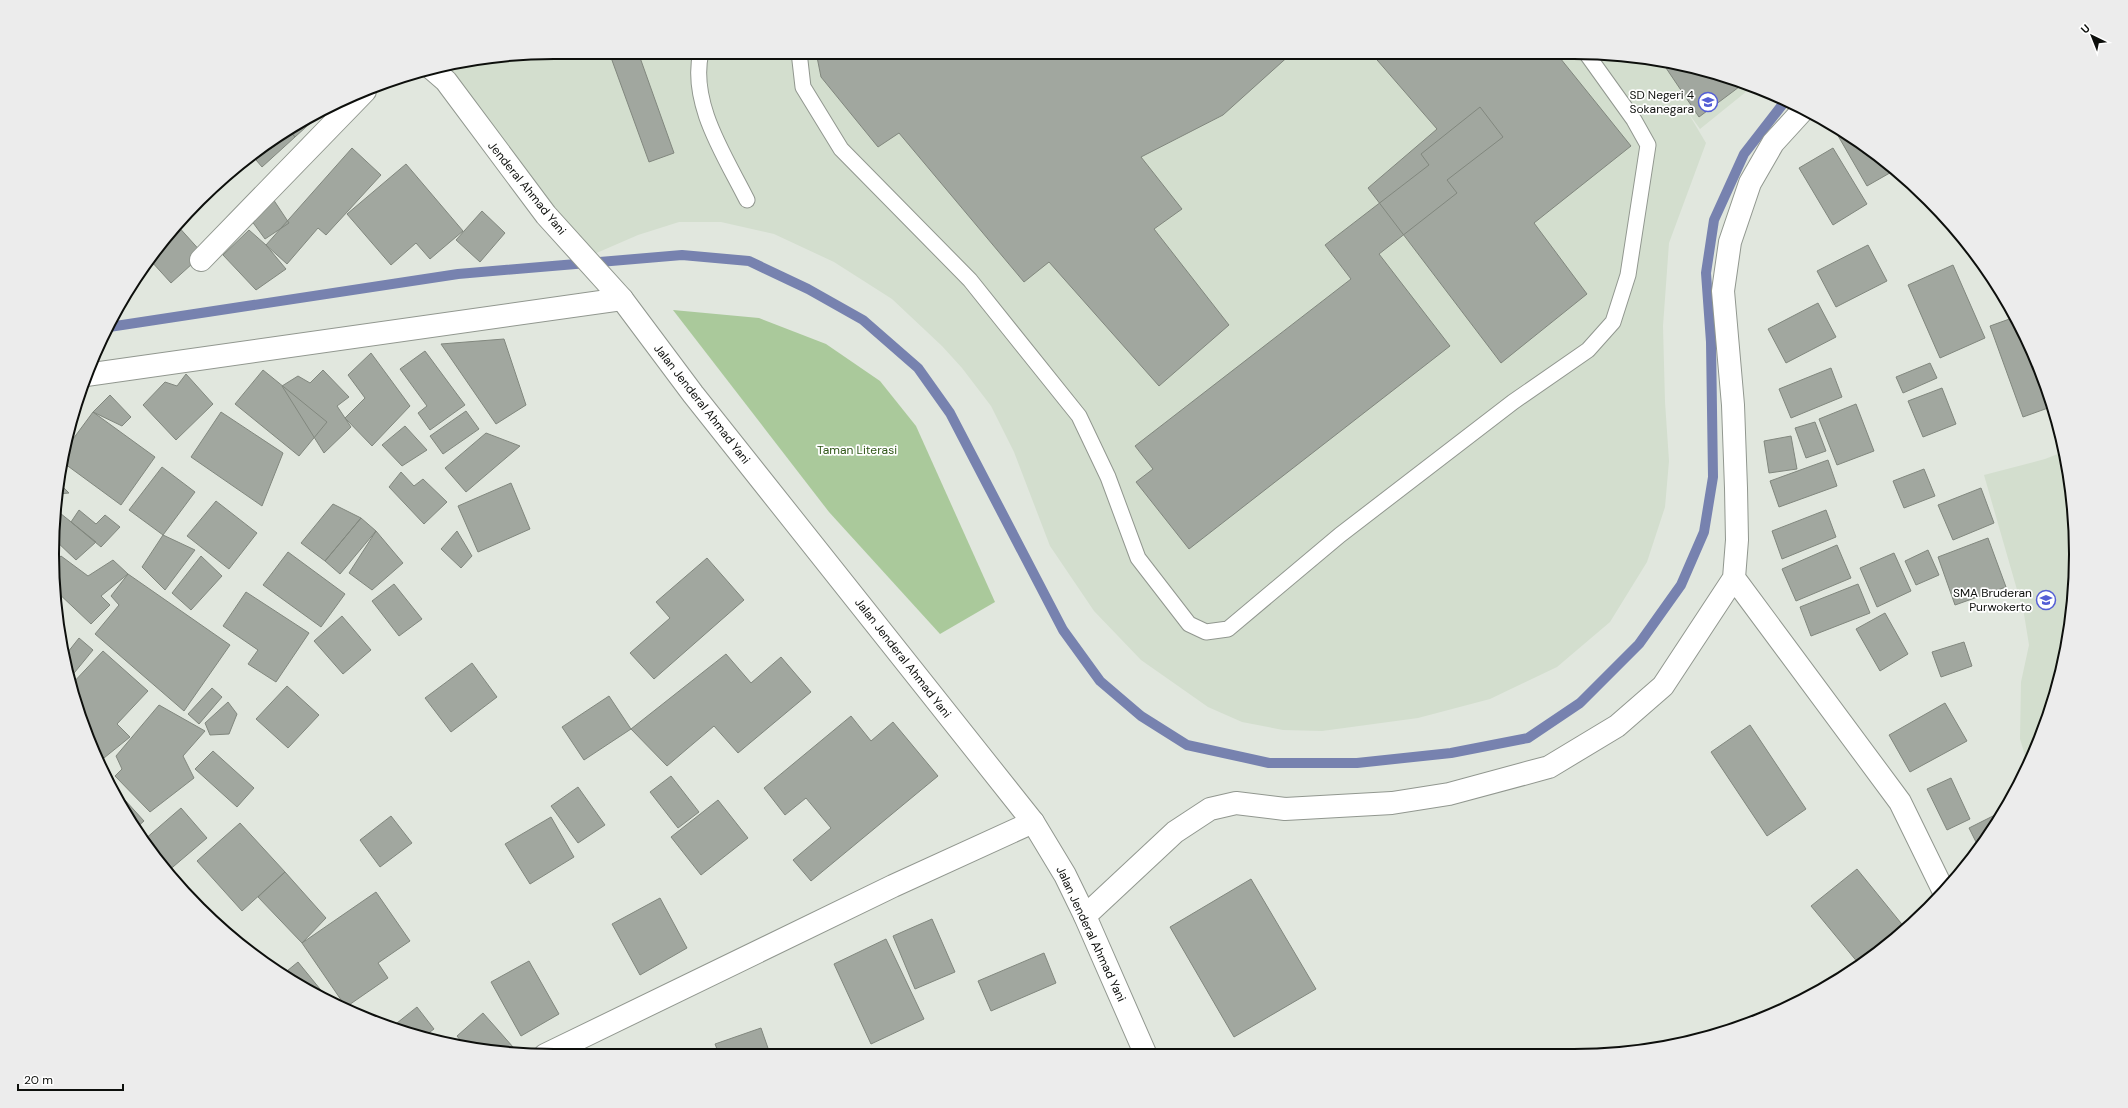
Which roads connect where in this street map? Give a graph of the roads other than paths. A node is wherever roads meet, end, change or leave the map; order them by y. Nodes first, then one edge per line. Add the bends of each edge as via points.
1 (700, 59) edge
2 (800, 59) edge
3 (1591, 60) edge
4 (440, 73) edge
5 (355, 101) edge
6 (1800, 113) edge
7 (747, 200) dead end
8 (201, 260) dead end
9 (618, 295) junction
10 (93, 374) edge
11 (1734, 578) junction
12 (1033, 822) junction
13 (1941, 886) edge
14 (1085, 916) junction
15 (557, 1049) edge
16 (1143, 1049) edge

1 - 7 lane via 704,112
2 - 3 lane via 803,87 841,149 970,280 1079,416 1108,477 1138,558 1189,624 1206,632 1228,629 1340,535 1513,402 1588,350 1613,322 1628,275 1648,144
4 - 9 street, Jenderal Ahmad Yani via 546,215
5 - 8 street
6 - 11 street via 1772,143 1750,183 1730,242 1723,291 1733,405 1736,488
9 - 10 street
9 - 12 street, Jalan Jenderal Ahmad Yani via 693,394
11 - 13 street via 1900,802
11 - 14 street via 1663,686 1617,726 1549,767 1449,794 1392,803 1285,809 1236,804 1210,809 1176,832
12 - 14 street, Jalan Jenderal Ahmad Yani via 1065,875
12 - 15 street via 893,886
14 - 16 street, Jalan Jenderal Ahmad Yani

